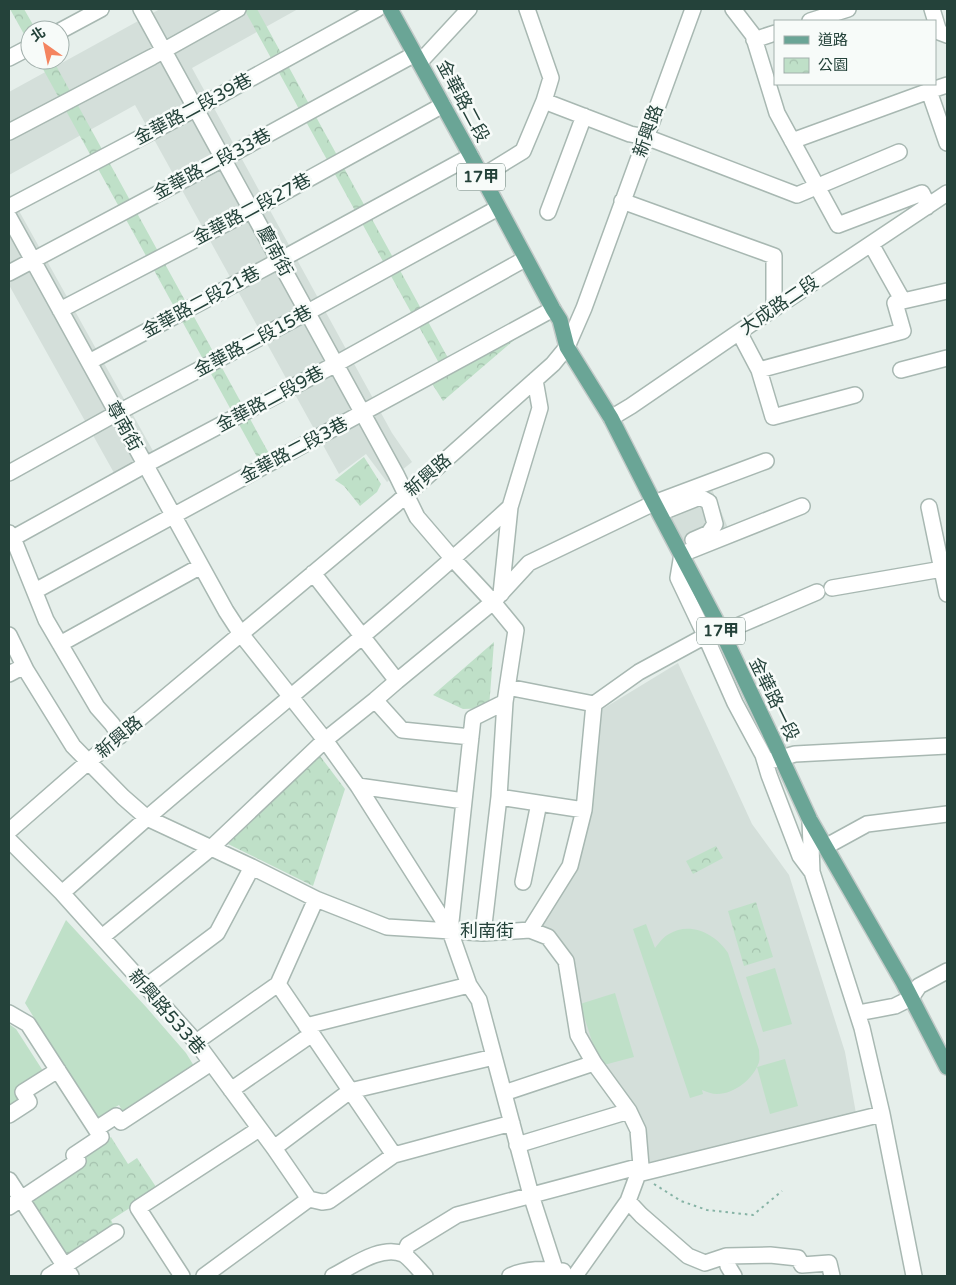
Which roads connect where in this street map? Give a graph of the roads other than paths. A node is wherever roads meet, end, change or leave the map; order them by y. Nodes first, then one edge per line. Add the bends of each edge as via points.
1 (101, 9) edge
2 (141, 9) edge
3 (238, 9) edge
4 (376, 9) edge
5 (390, 9) edge
6 (469, 9) edge
7 (527, 9) edge
8 (693, 9) edge
9 (733, 9) edge
10 (848, 9) edge
11 (813, 20) edge
12 (936, 22) edge
13 (70, 26) edge
14 (774, 33) edge
15 (947, 35) edge
16 (754, 40) junction
17 (164, 50) junction
18 (418, 58) junction
19 (947, 85) edge
20 (929, 91) junction
21 (544, 101) junction
22 (443, 105) junction
23 (197, 108) junction
24 (584, 116) junction
25 (9, 132) edge
26 (646, 136) junction
27 (792, 141) junction
28 (947, 143) edge
29 (899, 152) dead end
30 (471, 156) junction
31 (224, 159) junction
32 (482, 177) junction
33 (818, 188) junction
34 (947, 193) edge
35 (622, 201) junction
36 (9, 207) edge
37 (927, 207) junction
38 (498, 208) junction
39 (252, 210) junction
40 (548, 212) dead end
41 (9, 217) edge
42 (871, 244) junction
43 (525, 259) junction
44 (32, 260) junction
45 (280, 260) junction
46 (9, 273) edge
47 (947, 291) edge
48 (903, 301) junction
49 (552, 309) junction
50 (774, 309) junction
51 (60, 310) junction
52 (308, 312) junction
53 (739, 332) junction
54 (567, 347) junction
55 (947, 358) edge
56 (89, 362) junction
57 (336, 364) junction
58 (759, 370) junction
59 (901, 370) dead end
60 (535, 380) junction
61 (855, 395) dead end
62 (117, 413) junction
63 (363, 413) junction
64 (611, 418) junction
65 (766, 460) dead end
66 (145, 465) junction
67 (9, 473) edge
68 (406, 495) junction
69 (802, 506) dead end
70 (510, 507) junction
71 (930, 507) dead end
72 (657, 508) junction
73 (173, 515) junction
74 (11, 535) edge
75 (942, 542) edge
76 (680, 551) junction
77 (453, 559) junction
78 (201, 566) junction
79 (942, 569) junction
80 (313, 573) junction
81 (832, 588) dead end
82 (36, 591) junction
83 (817, 592) dead end
84 (947, 594) edge
85 (497, 598) junction
86 (720, 628) junction
87 (241, 634) junction
88 (9, 635) edge
89 (705, 635) junction
90 (363, 637) junction
91 (60, 644) junction
92 (24, 666) junction
93 (9, 674) edge
94 (397, 681) junction
95 (508, 687) junction
96 (291, 696) junction
97 (375, 700) junction
98 (505, 702) junction
99 (594, 704) junction
100 (120, 736) junction
101 (471, 737) junction
102 (325, 740) junction
103 (947, 746) edge
104 (781, 757) junction
105 (88, 762) junction
106 (766, 762) junction
107 (358, 786) junction
108 (499, 797) junction
109 (464, 801) junction
110 (539, 803) junction
111 (584, 810) junction
112 (947, 814) edge
113 (147, 818) junction
114 (810, 820) junction
115 (9, 831) edge
116 (9, 840) edge
117 (825, 847) junction
118 (211, 848) junction
119 (252, 867) junction
120 (812, 872) junction
121 (523, 882) dead end
122 (62, 893) junction
123 (316, 899) junction
124 (530, 930) junction
125 (450, 931) junction
126 (483, 933) junction
127 (102, 938) junction
128 (947, 971) edge
129 (278, 984) junction
130 (469, 985) junction
131 (145, 987) junction
132 (911, 998) junction
133 (9, 1013) edge
134 (858, 1013) junction
135 (309, 1030) junction
136 (196, 1042) junction
137 (494, 1057) junction
138 (211, 1063) junction
139 (594, 1063) junction
140 (947, 1067) edge
141 (58, 1070) junction
142 (231, 1090) junction
143 (350, 1091) junction
144 (504, 1093) junction
145 (629, 1111) junction
146 (882, 1114) junction
147 (9, 1115) edge
148 (512, 1123) junction
149 (259, 1128) junction
150 (98, 1133) junction
151 (517, 1145) junction
152 (274, 1148) junction
153 (394, 1154) junction
154 (641, 1171) junction
155 (9, 1180) edge
156 (531, 1195) junction
157 (309, 1199) junction
158 (628, 1202) junction
159 (15, 1203) edge
160 (116, 1232) dead end
161 (404, 1254) junction
162 (726, 1256) junction
163 (555, 1269) junction
164 (67, 1271) edge
165 (207, 1275) edge
166 (576, 1275) edge
167 (49, 1276) edge
168 (182, 1276) edge
169 (334, 1276) edge
170 (425, 1276) edge
171 (510, 1276) edge
172 (734, 1276) edge
173 (832, 1276) edge
174 (914, 1276) edge

1 - 13 street
2 - 17 street, 慶南街
3 - 17 street
4 - 23 street, 金華路二段39巷
5 - 18 main road, 金華路二段 / 17甲
6 - 18 street, 金華路二段33巷
7 - 21 street via 550,78
8 - 26 street, 新興路
9 - 16 street
10 - 11 street
12 - 15 street via 939,32
14 - 16 street
16 - 27 street via 777,113
17 - 23 street, 慶南街
17 - 25 street
18 - 22 main road, 金華路二段 / 17甲
18 - 31 street, 金華路二段33巷
19 - 20 street
20 - 27 street
20 - 28 street
21 - 24 street
21 - 32 street via 523,151
22 - 30 main road, 金華路二段 / 17甲
22 - 39 street, 金華路二段27巷
23 - 31 street, 慶南街
23 - 36 street, 金華路二段39巷
24 - 26 street via 630,134
24 - 40 street
26 - 33 street via 797,195
26 - 35 street, 新興路
27 - 33 street
29 - 33 street
30 - 32 main road, 金華路二段 / 17甲
30 - 45 street, 金華路二段21巷
31 - 39 street, 慶南街
31 - 44 street, 金華路二段33巷
32 - 38 main road, 金華路二段 / 17甲
33 - 37 street via 838,225 922,193
34 - 37 street, 大成路二段
35 - 50 street via 774,256
35 - 54 street, 新興路
37 - 42 street, 大成路二段
38 - 43 main road, 金華路二段 / 17甲
38 - 52 street, 金華路二段15巷
39 - 45 street, 慶南街
39 - 51 street, 金華路二段27巷
41 - 44 street, 尊南街
42 - 48 street
42 - 50 street, 大成路二段
43 - 49 main road, 金華路二段 / 17甲
43 - 57 street, 金華路二段9巷
44 - 46 street, 金華路二段33巷
44 - 51 street, 尊南街
45 - 52 street, 慶南街
45 - 56 street, 金華路二段21巷
47 - 48 street
48 - 58 street via 895,303 903,331
49 - 54 main road, 金華路二段 / 17甲 via 560,320
49 - 63 street, 金華路二段3巷
50 - 53 street, 大成路二段
51 - 56 street, 尊南街
52 - 57 street, 慶南街
52 - 62 street, 金華路二段15巷
53 - 58 street
53 - 64 street, 大成路二段
54 - 60 street, 新興路
54 - 64 main road, 金華路一段 / 17甲
55 - 59 street
56 - 62 street, 尊南街
57 - 63 street, 慶南街
57 - 66 street, 金華路二段9巷
58 - 61 street via 773,417
60 - 68 street, 新興路
60 - 70 street via 540,408
62 - 66 street, 尊南街
62 - 67 street, 金華路二段15巷
63 - 68 street, 慶南街
63 - 73 street, 金華路二段3巷
64 - 72 main road, 金華路一段 / 17甲
65 - 72 street
66 - 73 street, 尊南街
66 - 74 street, 金華路二段9巷
68 - 77 street, 慶南街 via 417,517
68 - 80 street, 新興路
69 - 76 street
70 - 77 street
70 - 85 street
71 - 75 street
72 - 76 main road, 金華路一段 / 17甲
72 - 76 street via 700,497 709,502 715,524 709,533
72 - 85 street via 529,563
73 - 78 street, 尊南街
73 - 82 street, 金華路二段3巷
74 - 82 street
75 - 79 street
76 - 86 main road, 金華路一段 / 17甲
76 - 89 street via 678,578
77 - 85 street, 慶南街
77 - 90 street
78 - 87 street, 尊南街
78 - 91 street
79 - 81 street
79 - 84 street
80 - 87 street, 新興路
80 - 90 street
82 - 91 street via 46,620
83 - 86 street via 735,627
85 - 94 street
85 - 95 street, 慶南街 via 516,630
86 - 89 street
86 - 104 main road, 金華路一段 / 17甲
87 - 96 street, 尊南街
87 - 100 street, 新興路
88 - 92 street, 利南街
89 - 99 street via 639,672
89 - 106 street
90 - 94 street
90 - 96 street
91 - 100 street via 97,707
92 - 93 street
92 - 105 street, 利南街 via 72,746
94 - 97 street
95 - 98 street, 慶南街
95 - 99 street
96 - 102 street, 尊南街
96 - 113 street
97 - 101 street via 402,730
97 - 102 street
98 - 101 street via 473,718
98 - 108 street, 慶南街
99 - 111 street
100 - 105 street, 新興路
101 - 109 street
102 - 107 street, 尊南街
102 - 118 street
103 - 104 street
104 - 106 street
104 - 114 main road, 金華路一段 / 17甲
105 - 113 street, 利南街
105 - 115 street, 新興路
106 - 120 street via 800,856
107 - 109 street
107 - 125 street, 尊南街
108 - 110 street
108 - 126 street, 慶南街
109 - 125 street
110 - 111 street
110 - 121 street
111 - 124 street via 570,866
112 - 117 street via 867,824
113 - 118 street, 利南街
113 - 122 street
114 - 117 main road, 金華路一段 / 17甲
114 - 120 street
116 - 122 street, 新興路533巷
117 - 132 main road, 金華路一段 / 17甲
118 - 119 street, 利南街
118 - 127 street
119 - 123 street, 利南街
119 - 131 street via 217,933
120 - 134 street
122 - 127 street, 新興路533巷
123 - 125 street, 利南街 via 387,927
123 - 129 street
124 - 126 street, 利南街
124 - 139 street, 利南街 via 548,937 566,961 578,1035
125 - 126 street, 利南街
125 - 130 street
127 - 131 street, 新興路533巷
128 - 132 street via 919,986
129 - 135 street
129 - 136 street
130 - 135 street
130 - 137 street via 479,1000
131 - 136 street, 新興路533巷
132 - 134 street via 896,1006
132 - 140 main road, 金華路一段 / 17甲
133 - 141 street via 28,1024
134 - 146 street
135 - 142 street
135 - 143 street
136 - 138 street, 新興路533巷
137 - 143 street
137 - 144 street
138 - 142 street, 新興路533巷
138 - 150 street via 121,1122 116,1116
139 - 144 street
139 - 145 street, 利南街
141 - 147 street via 23,1092 29,1102
141 - 150 street
142 - 149 street, 新興路533巷
143 - 152 street
143 - 153 street
144 - 148 street
145 - 151 street
145 - 154 street, 利南街 via 638,1130
146 - 154 street
146 - 174 street
148 - 151 street
148 - 153 street
149 - 152 street, 新興路533巷
149 - 168 street via 138,1208
150 - 159 street via 74,1155 78,1161
151 - 156 street
152 - 157 street, 新興路533巷
153 - 157 street via 329,1201
154 - 156 street
154 - 158 street, 利南街
155 - 159 street
156 - 161 street via 458,1214 408,1245
156 - 163 street
157 - 165 street
158 - 162 street via 688,1256 705,1263
158 - 166 street, 利南街
159 - 164 street
160 - 164 street
161 - 169 street via 388,1251
161 - 170 street
162 - 172 street
162 - 173 street via 770,1254 798,1258 802,1265 829,1263
163 - 166 street
163 - 171 street via 519,1272
164 - 167 street

